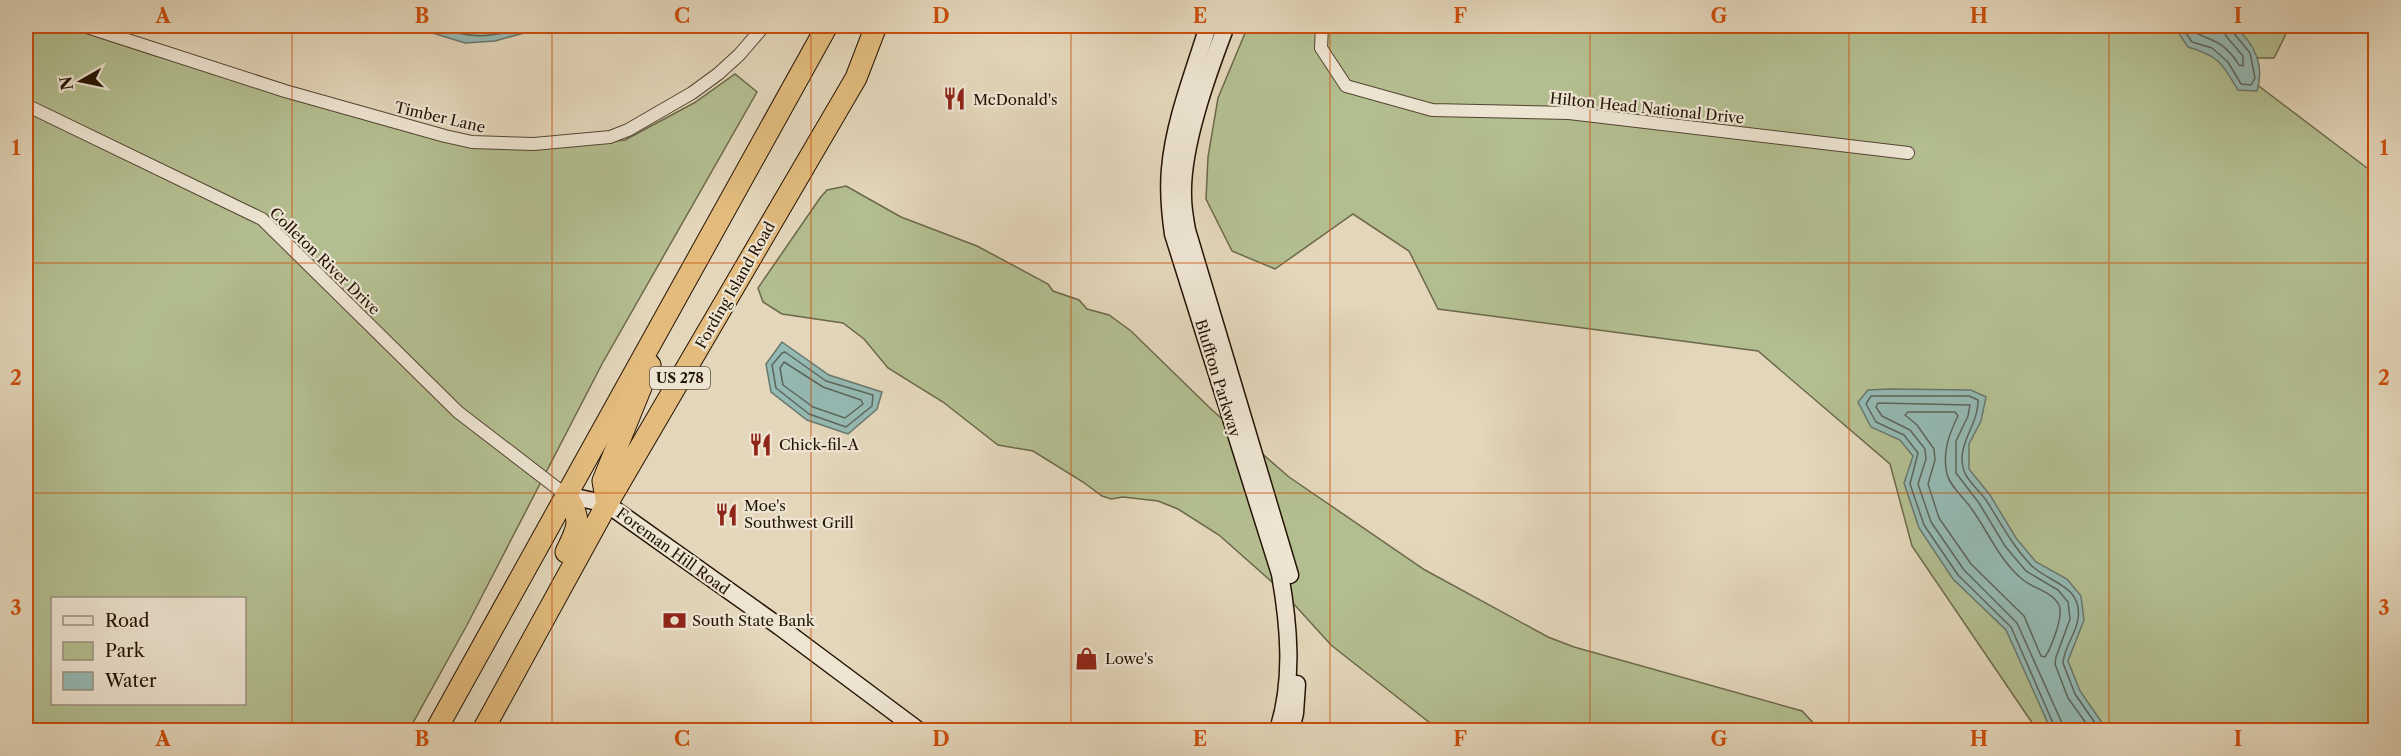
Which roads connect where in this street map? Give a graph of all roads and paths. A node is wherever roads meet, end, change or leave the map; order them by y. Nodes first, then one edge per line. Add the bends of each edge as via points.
1 (84, 26) edge
2 (764, 26) edge
3 (827, 26) edge
4 (876, 26) edge
5 (1208, 26) edge
6 (1226, 26) edge
7 (1322, 26) edge
8 (26, 105) edge
9 (1908, 153) dead end
10 (686, 276) junction
11 (566, 495) junction
12 (607, 504) junction
13 (499, 700) junction
14 (436, 730) edge
15 (483, 730) edge
16 (918, 730) edge
17 (1278, 730) edge
18 (1291, 730) edge

1 - 2 street, Timber Lane via 285,91 445,136 472,142 534,144 610,137 628,130 718,74
3 - 10 highway, US 278
4 - 12 highway, Fording Island Road / US 278 via 856,78
5 - 17 main road, Bluffton Parkway via 1170,168 1170,206 1173,234 1280,574 1288,649 1287,690
6 - 18 main road, Bluffton Parkway via 1194,126 1183,196 1187,230 1290,572 1297,624 1295,713
7 - 9 street, Hilton Head National Drive via 1321,48 1346,86 1432,110 1569,113
8 - 11 street, Colleton River Drive via 262,219 458,412
10 - 11 highway, US 278
10 - 12 highway via 603,480
11 - 12 main road, Foreman Hill Road
11 - 13 highway via 578,522 575,534
11 - 14 highway, US 278
12 - 13 highway, Fording Island Road / US 278
12 - 16 main road, Foreman Hill Road
13 - 15 highway, Fording Island Road / US 278

